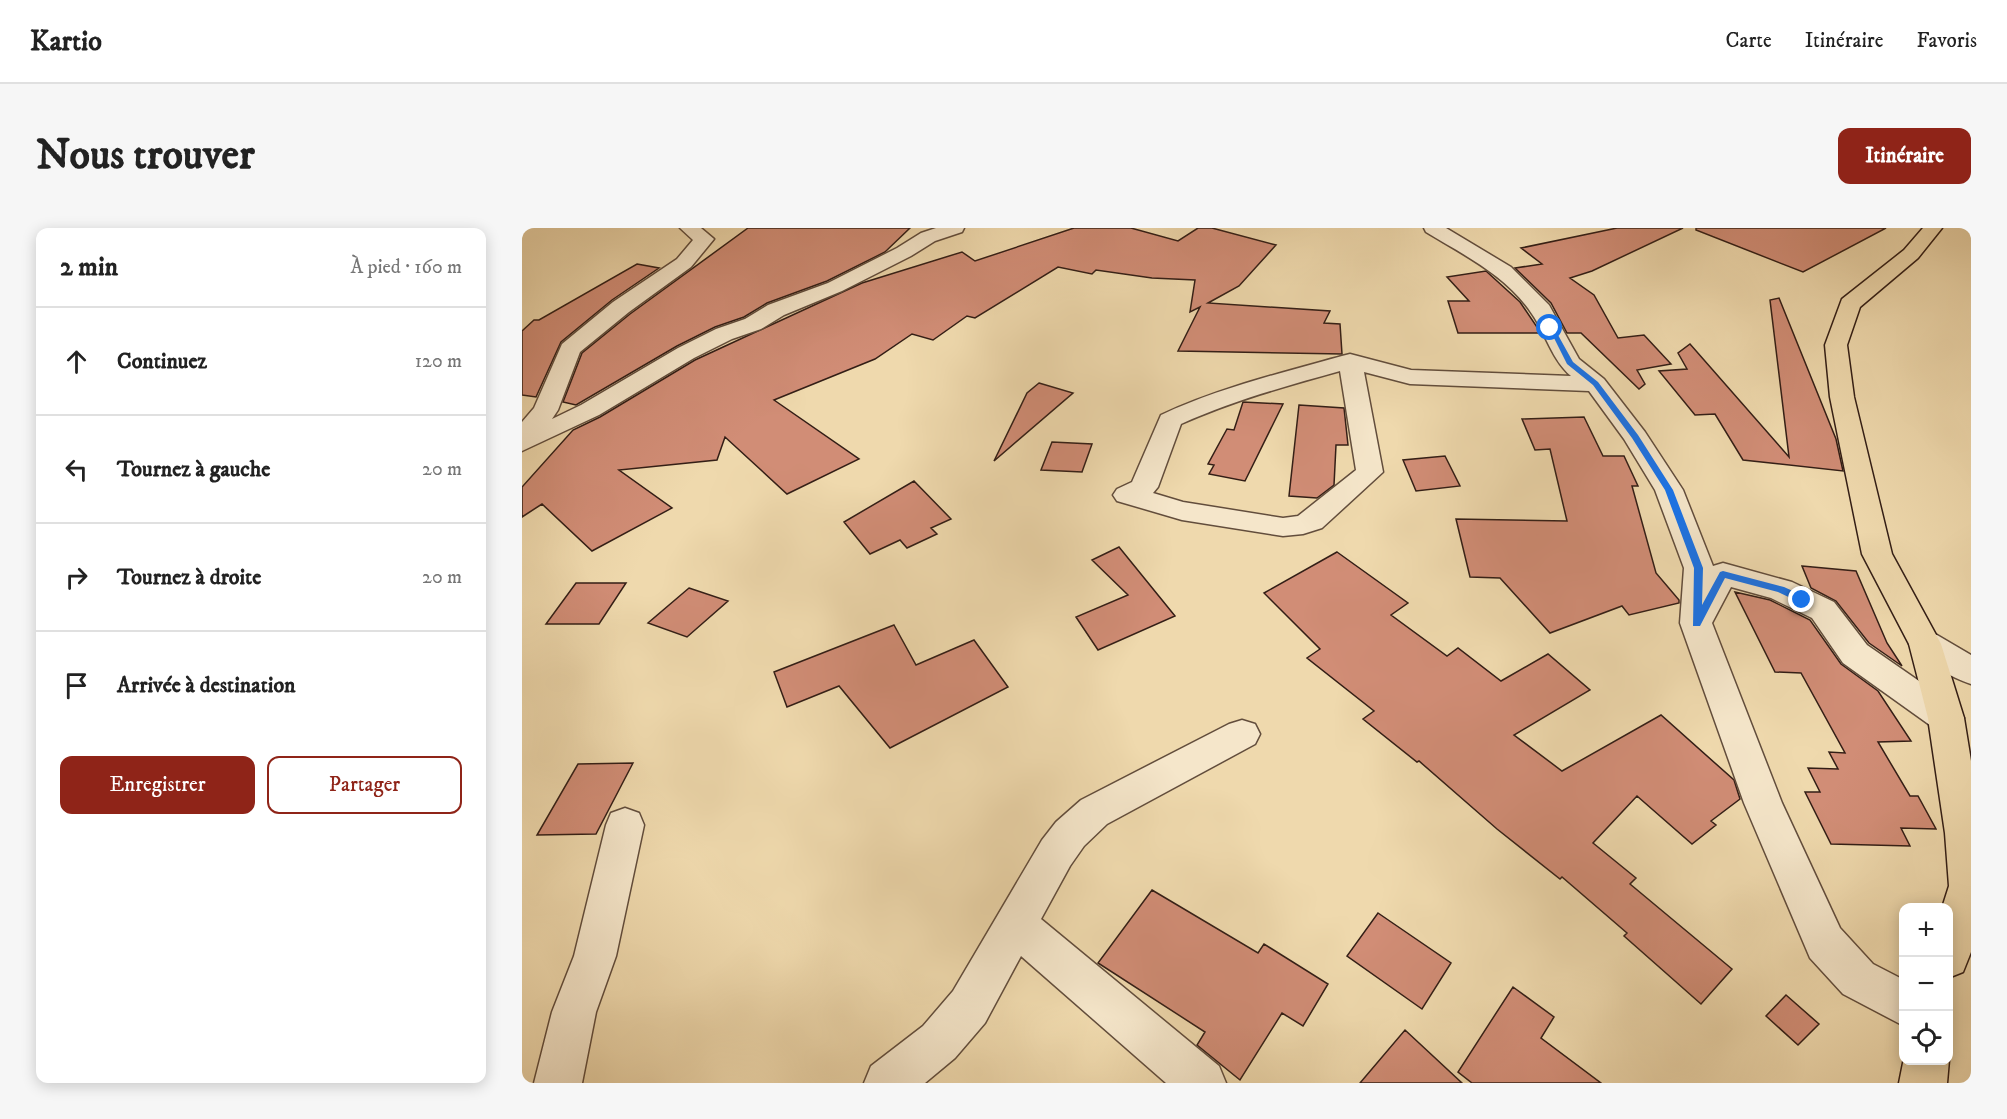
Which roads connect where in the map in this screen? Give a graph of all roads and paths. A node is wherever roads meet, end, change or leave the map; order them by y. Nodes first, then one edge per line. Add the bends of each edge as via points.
1 (689, 228) edge
2 (955, 228) edge
3 (1432, 228) edge
4 (1933, 228) edge
5 (1350, 361) junction
6 (1596, 384) junction
7 (522, 438) edge
8 (522, 443) edge
9 (1696, 623) junction
10 (1925, 644) junction
11 (1971, 670) edge
12 (1946, 718) junction
13 (1242, 734) dead end
14 (625, 825) dead end
15 (1016, 925) junction
16 (1953, 940) edge
17 (1899, 1001) edge
18 (1925, 1065) edge
19 (558, 1083) edge
20 (888, 1083) edge
21 (1202, 1083) edge
22 (1923, 1083) edge

1 - 7 street via 704,239 684,263 570,349 546,410
2 - 8 street via 928,237 836,287 724,334 590,410
3 - 6 street via 1504,271 1541,310 1570,363
4 - 10 main road via 1911,254 1850,304 1836,345 1842,397 1877,554
5 - 5 street via 1261,386 1170,420 1144,487 1126,495 1182,511 1283,527 1312,522 1370,472
5 - 6 street via 1410,377
6 - 9 street via 1669,490 1699,568
9 - 12 street via 1723,574 1781,590 1823,610 1855,654
9 - 17 street via 1763,803 1825,943 1858,979
10 - 11 street
10 - 12 main road
12 - 16 main road via 1969,886
13 - 15 street via 1094,812 1056,853
14 - 19 street
15 - 20 street via 969,1007 939,1042
15 - 21 street
18 - 22 main road

